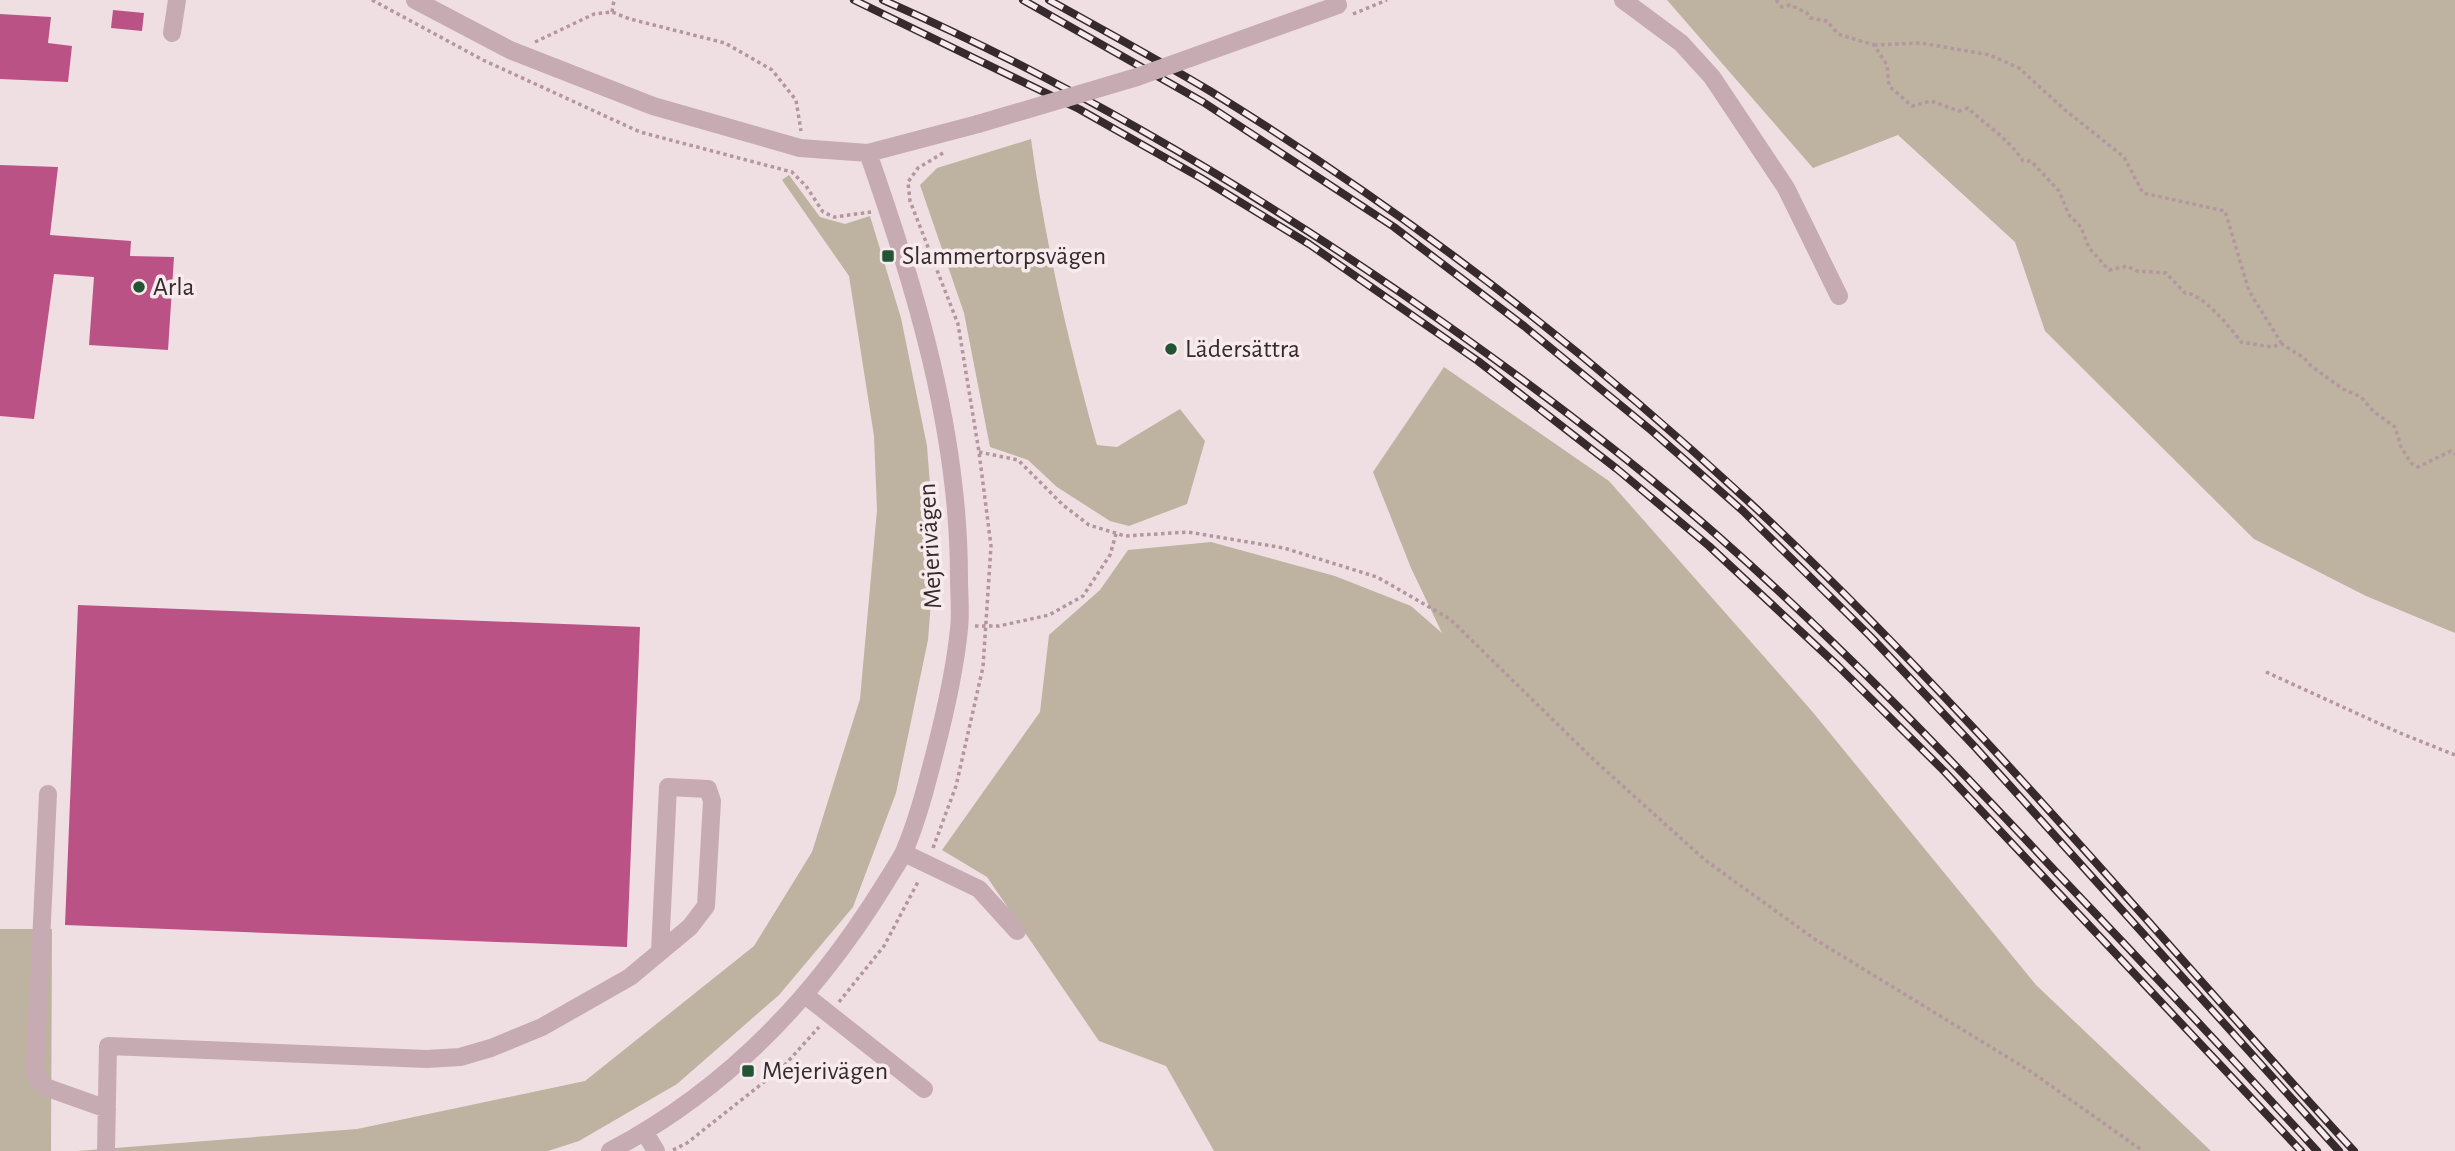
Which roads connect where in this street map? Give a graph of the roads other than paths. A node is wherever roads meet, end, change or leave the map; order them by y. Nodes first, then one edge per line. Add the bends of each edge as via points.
1 (177, 0) edge
2 (415, 0) edge
3 (1623, 0) edge
4 (1344, 8) edge
5 (172, 33) dead end
6 (868, 153) junction
7 (1839, 296) dead end
8 (48, 794) dead end
9 (904, 853) junction
10 (1017, 931) dead end
11 (660, 951) junction
12 (805, 995) junction
13 (924, 1089) dead end
14 (107, 1109) junction
15 (645, 1133) junction
16 (106, 1151) edge
17 (610, 1151) edge
18 (656, 1151) edge

1 - 5 street
2 - 6 street via 510,50 653,106 800,148
3 - 7 street via 1681,43 1712,77 1786,188
4 - 6 street, bridge via 1053,104
6 - 9 street, Mejerivägen via 907,268 934,376 958,522 960,628 944,716
8 - 14 street via 36,1069 39,1082 48,1088
9 - 10 street via 979,889
9 - 12 street, Mejerivägen via 858,928
11 - 11 street via 668,787 708,789 712,800 706,906 690,927
11 - 14 street via 630,977 542,1027 460,1057 107,1046
12 - 13 street
12 - 15 street, Mejerivägen via 743,1059
14 - 16 street
15 - 17 street, Mejerivägen
15 - 18 street

